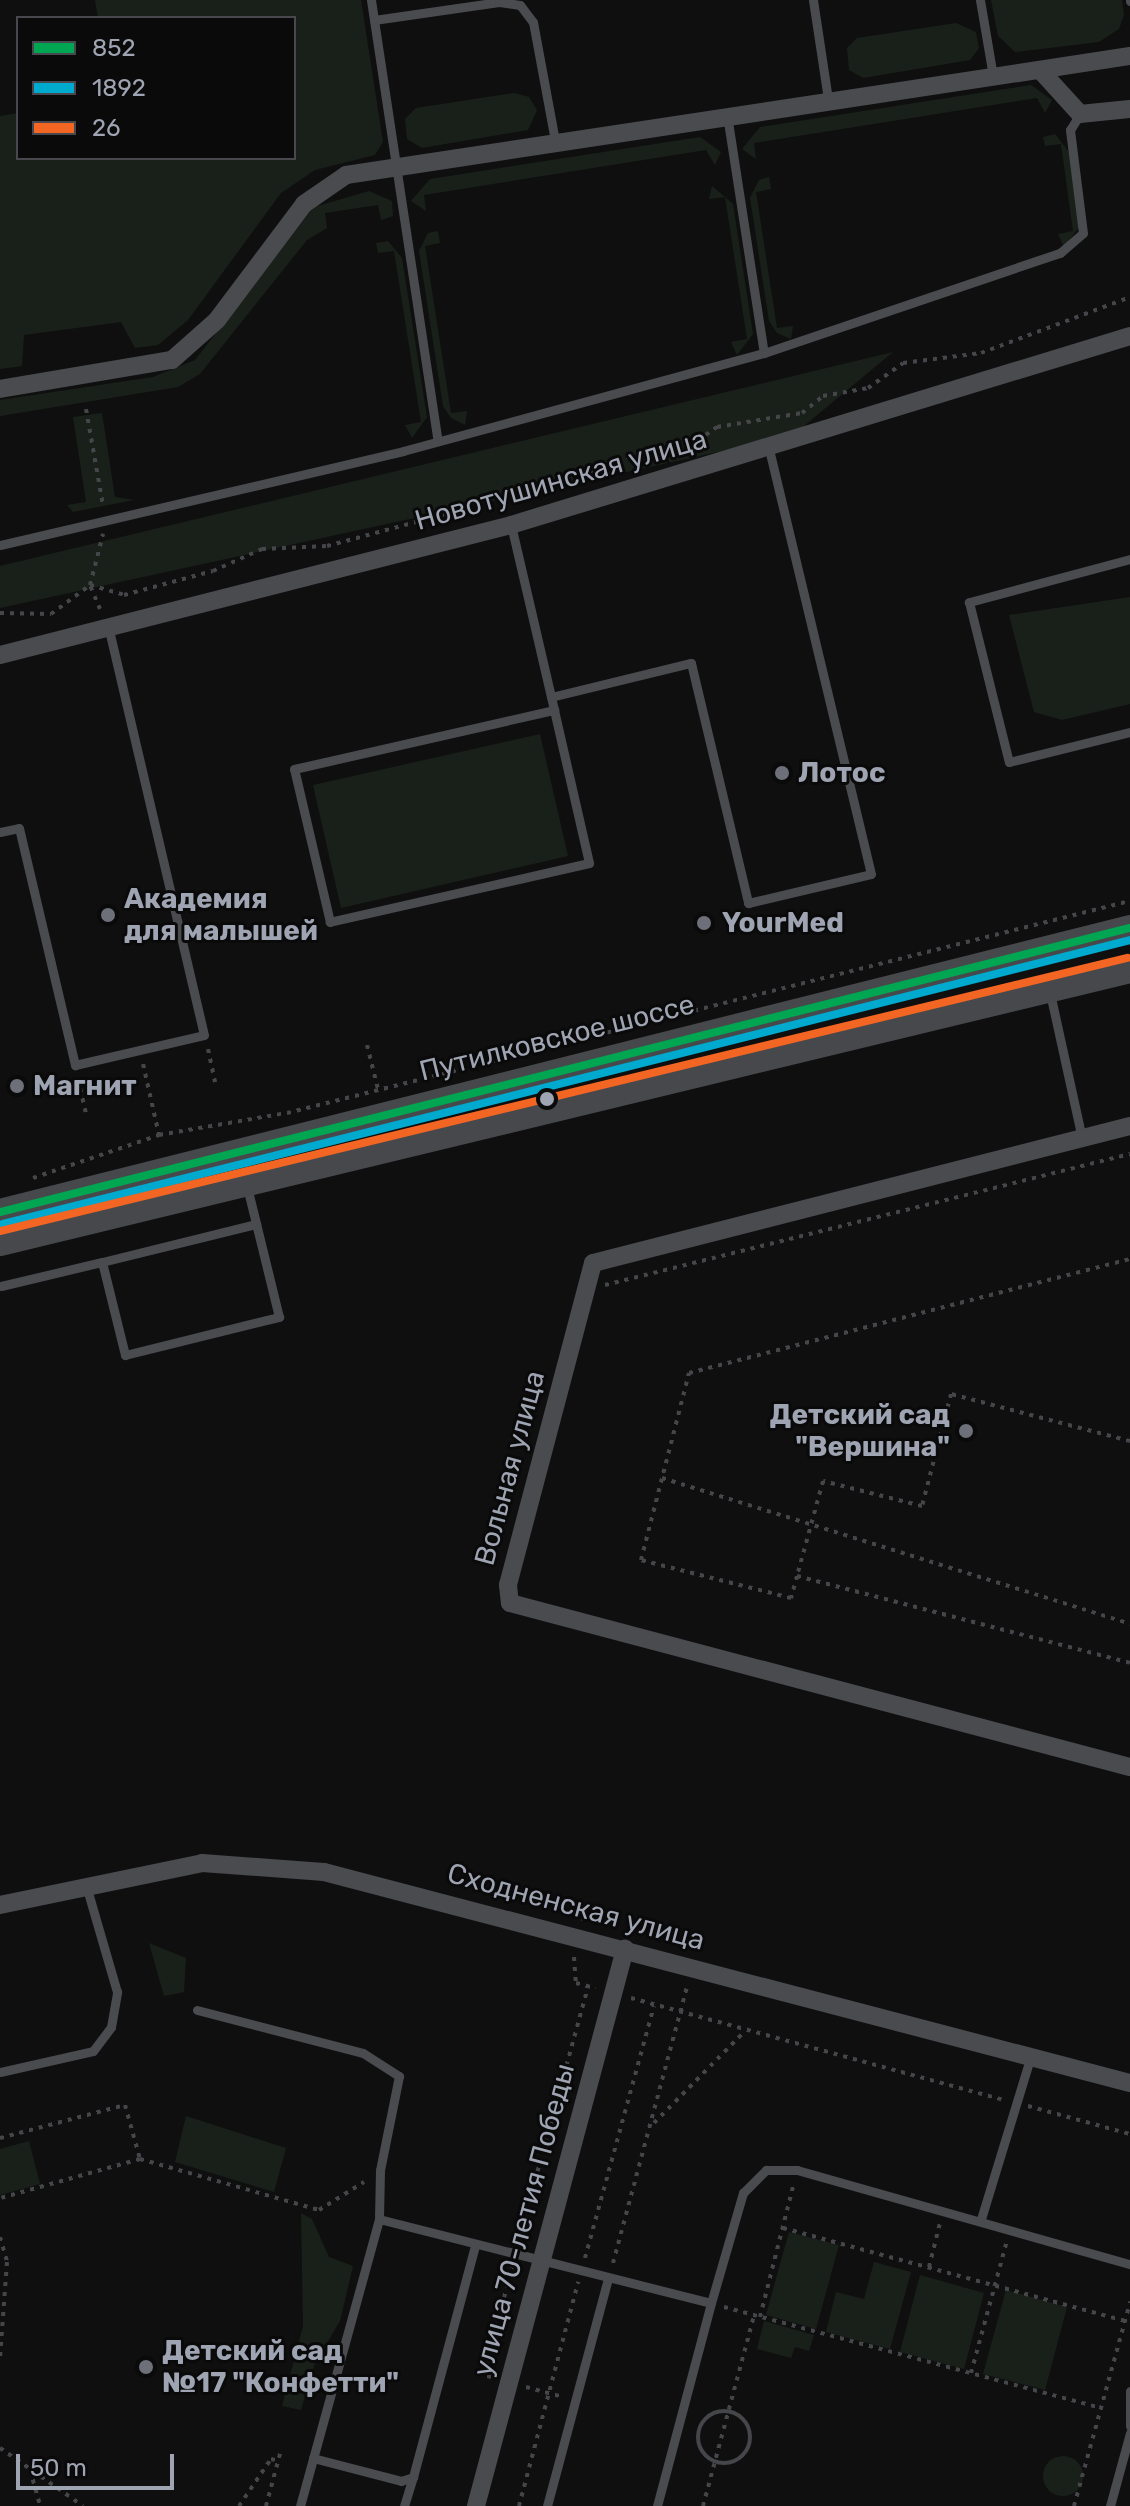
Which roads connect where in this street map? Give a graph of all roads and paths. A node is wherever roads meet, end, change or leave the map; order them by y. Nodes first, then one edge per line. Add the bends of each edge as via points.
1 (371, 0) edge
2 (813, 0) edge
3 (980, 0) edge
4 (374, 20) junction
5 (1130, 56) edge
6 (1040, 70) junction
7 (993, 76) junction
8 (828, 99) junction
9 (1130, 109) edge
10 (726, 113) junction
11 (1080, 114) junction
12 (555, 141) junction
13 (398, 167) junction
14 (1130, 297) edge
15 (1130, 336) edge
16 (764, 353) junction
17 (0, 389) edge
18 (438, 441) junction
19 (769, 450) junction
20 (511, 525) junction
21 (0, 545) edge
22 (1130, 559) edge
23 (0, 613) edge
24 (109, 630) junction
25 (0, 655) edge
26 (551, 697) junction
27 (554, 710) junction
28 (1130, 732) edge
29 (0, 832) edge
30 (1130, 901) edge
31 (1130, 928) edge
32 (1130, 970) edge
33 (1050, 990) junction
34 (204, 1035) junction
35 (367, 1045) dead end
36 (139, 1050) junction
37 (75, 1065) junction
38 (215, 1082) dead end
39 (378, 1090) junction
40 (380, 1099) dead end
41 (86, 1113) dead end
42 (1130, 1126) edge
43 (159, 1135) junction
44 (1082, 1138) junction
45 (1130, 1154) edge
46 (28, 1180) dead end
47 (246, 1184) junction
48 (0, 1212) edge
49 (256, 1224) junction
50 (0, 1243) edge
51 (1130, 1259) edge
52 (102, 1262) junction
53 (1, 1286) edge
54 (586, 1290) junction
55 (1130, 1441) edge
56 (662, 1478) junction
57 (812, 1523) junction
58 (797, 1576) junction
59 (1130, 1624) edge
60 (1130, 1663) edge
61 (1130, 1767) edge
62 (86, 1883) junction
63 (0, 1905) edge
64 (587, 1905) dead end
65 (579, 1937) junction
66 (700, 1937) dead end
67 (625, 1949) junction
68 (692, 1967) junction
69 (588, 1986) junction
70 (613, 1993) junction
71 (197, 2010) dead end
72 (680, 2014) junction
73 (745, 2031) junction
74 (1031, 2055) junction
75 (0, 2072) edge
76 (1130, 2083) edge
77 (1015, 2103) junction
78 (652, 2125) junction
79 (1130, 2134) edge
80 (0, 2138) edge
81 (140, 2159) junction
82 (797, 2170) junction
83 (358, 2182) dead end
84 (0, 2198) edge
85 (944, 2209) junction
86 (379, 2219) junction
87 (981, 2219) junction
88 (1011, 2227) junction
89 (783, 2228) junction
90 (0, 2237) edge
91 (475, 2245) junction
92 (515, 2254) junction
93 (542, 2261) junction
94 (1130, 2264) edge
95 (929, 2267) junction
96 (608, 2278) junction
97 (994, 2285) junction
98 (1130, 2302) edge
99 (711, 2303) junction
100 (757, 2316) junction
101 (1128, 2321) edge
102 (0, 2358) edge
103 (971, 2373) junction
104 (1130, 2391) edge
105 (1101, 2408) junction
106 (728, 2411) junction
107 (1130, 2426) edge
108 (1130, 2433) edge
109 (0, 2448) edge
110 (281, 2450) dead end
111 (313, 2458) junction
112 (278, 2461) junction
113 (715, 2462) junction
114 (30, 2469) junction
115 (413, 2477) junction
116 (481, 2505) edge
117 (40, 2506) edge
118 (83, 2506) edge
119 (239, 2506) edge
120 (266, 2506) edge
121 (300, 2506) edge
122 (404, 2506) edge
123 (547, 2506) edge
124 (657, 2506) edge
125 (703, 2506) edge
126 (1074, 2506) edge
127 (1110, 2506) edge

1 - 4 lane
2 - 8 lane
3 - 7 lane
4 - 12 lane via 499,2 520,5 533,22
4 - 13 lane
5 - 6 street
6 - 7 street
6 - 11 street
7 - 8 street
8 - 10 street
9 - 11 street
10 - 12 street
10 - 16 lane
11 - 16 lane via 1070,130 1083,233 1072,249
12 - 13 street
13 - 17 street via 324,187 198,344 172,360
13 - 18 lane
14 - 23 path via 981,353 903,363 868,388 823,396 802,413 717,427 681,452 616,458 569,487 508,490 457,511 327,546 262,549 124,595 90,585 51,614
15 - 19 street, Новотушинская улица
16 - 18 lane
18 - 21 lane
19 - 20 street, Новотушинская улица
19 - 26 lane via 871,874 748,903 691,663
20 - 24 street, Новотушинская улица
20 - 26 lane
22 - 28 lane via 969,602 1009,762
24 - 25 street, Новотушинская улица
24 - 34 lane
26 - 27 lane
27 - 27 lane via 589,863 330,922 294,769
29 - 37 lane via 19,828
30 - 39 path
31 - 48 main road, Путилковское шоссе
32 - 33 main road
33 - 44 lane
33 - 47 main road
34 - 36 lane
34 - 38 path
35 - 39 path
36 - 37 lane
36 - 43 path
37 - 41 path
39 - 40 path
39 - 43 path
42 - 44 street, Вольная улица
43 - 46 path
44 - 54 street, Вольная улица via 593,1263
45 - 54 path
47 - 49 lane
47 - 50 main road
49 - 52 lane
49 - 52 lane via 279,1317 264,1321 125,1355
51 - 56 path via 689,1373
52 - 53 lane
54 - 61 street, Вольная улица via 508,1585 510,1603
55 - 57 path via 951,1394 922,1506 823,1481
56 - 57 path
56 - 58 path via 641,1560 791,1598
57 - 58 path
57 - 59 path
58 - 60 path
62 - 63 street, Сходненская улица
62 - 65 street, Сходненская улица via 202,1863 324,1872
62 - 75 lane via 117,1992 111,2027 93,2051
64 - 65 path
65 - 67 street, Сходненская улица
65 - 69 path via 571,1970 576,1983
66 - 68 path
67 - 68 street, Сходненская улица
67 - 70 street, улица 70-летия Победы
68 - 72 path
68 - 74 street, Сходненская улица
69 - 70 path
69 - 92 path
70 - 72 path
70 - 93 street, улица 70-летия Победы
71 - 86 lane via 363,2053 399,2076 380,2170
72 - 73 path
72 - 78 path
73 - 77 path
73 - 78 path
74 - 76 street, Сходненская улица
74 - 77 lane
77 - 79 path
77 - 87 lane
78 - 96 path
80 - 81 path via 125,2105
81 - 83 path via 319,2210
81 - 84 path
82 - 85 lane
82 - 89 path
82 - 99 lane via 766,2170 743,2193
85 - 87 lane
85 - 95 path
86 - 91 lane
86 - 111 lane
87 - 88 lane
88 - 94 lane
88 - 97 path
89 - 95 path
89 - 100 path
90 - 102 path via 7,2262
91 - 92 lane
91 - 115 lane
92 - 93 lane
93 - 96 lane
93 - 116 street, улица 70-летия Победы
95 - 97 path
96 - 99 lane
96 - 123 lane
97 - 101 path
97 - 103 path
98 - 101 path
99 - 100 path
99 - 124 lane
100 - 103 path
100 - 106 path
101 - 105 path
103 - 105 path
104 - 107 lane
105 - 126 path
106 - 113 path
106 - 113 path via 713,2413 698,2431 699,2447
106 - 113 path via 743,2419 749,2444 732,2462
108 - 127 lane
109 - 114 path
110 - 112 path
111 - 115 lane via 401,2481
111 - 121 lane
112 - 119 path via 271,2459
112 - 120 path
113 - 125 path
114 - 117 path
114 - 118 path
115 - 122 lane

